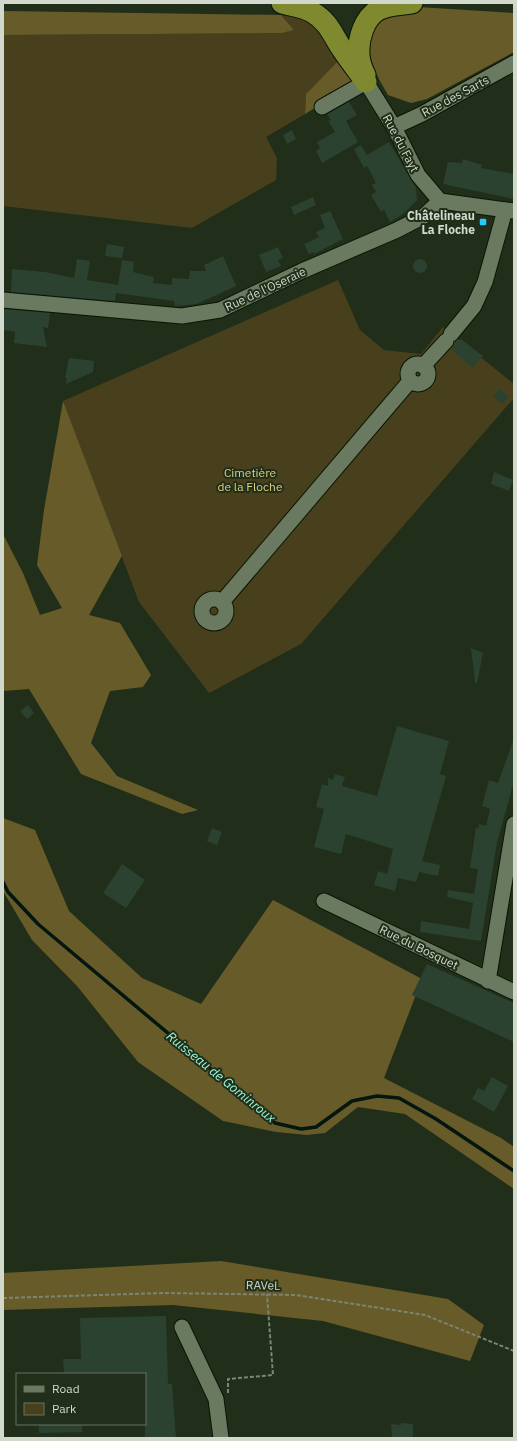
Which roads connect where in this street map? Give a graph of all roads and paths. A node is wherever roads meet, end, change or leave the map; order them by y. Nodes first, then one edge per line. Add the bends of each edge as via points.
1 (282, 3) edge
2 (412, 3) edge
3 (514, 63) edge
4 (366, 82) junction
5 (322, 107) dead end
6 (394, 128) junction
7 (440, 201) junction
8 (509, 210) edge
9 (3, 300) edge
10 (222, 602) dead end
11 (514, 824) edge
12 (324, 901) dead end
13 (488, 981) junction
14 (514, 992) edge
15 (267, 1294) junction
16 (3, 1298) edge
17 (182, 1327) dead end
18 (514, 1351) edge
19 (228, 1394) dead end
20 (221, 1438) edge

1 - 4 highway via 296,5 323,20 331,28 342,49
2 - 4 highway via 377,10 365,25 358,56
3 - 6 street, Rue des Sarts
4 - 5 street
4 - 6 street, Rue du Fayt
6 - 7 street, Rue du Fayt via 418,175
7 - 8 street
7 - 9 street, Rue de l'Oseraie via 424,216 398,230 220,310 182,316
8 - 10 street via 474,306 422,366 415,365 409,370 410,381
11 - 13 street
12 - 13 street, Rue du Bosquet
13 - 14 street, Rue du Bosquet
15 - 16 path, RAVeL via 164,1293
15 - 18 path, RAVeL via 296,1295 425,1316
15 - 19 path via 273,1375 228,1379
17 - 20 street via 216,1399

